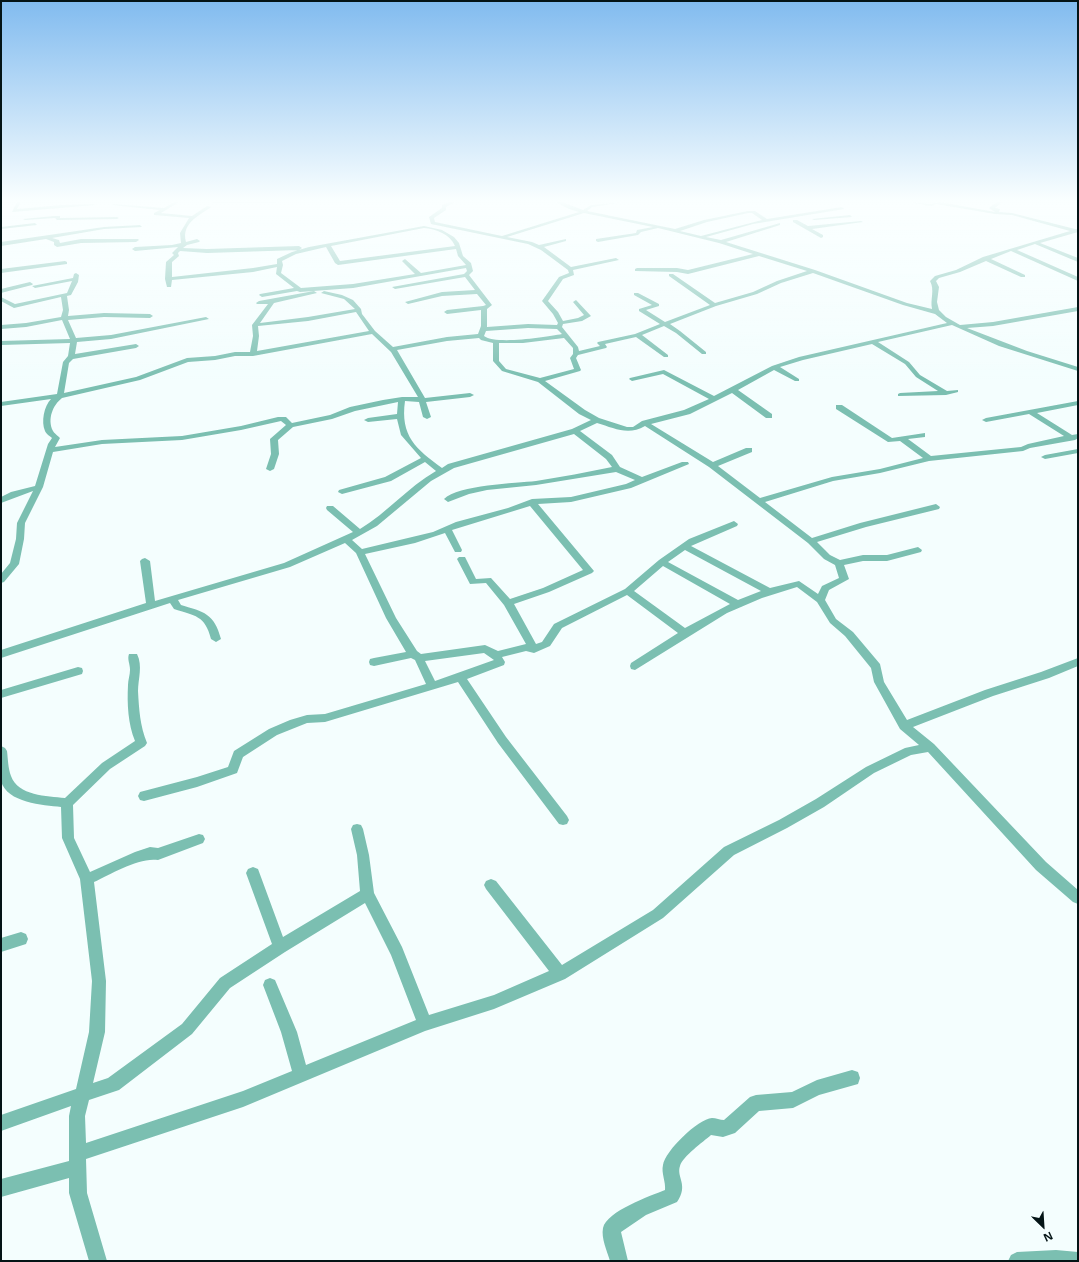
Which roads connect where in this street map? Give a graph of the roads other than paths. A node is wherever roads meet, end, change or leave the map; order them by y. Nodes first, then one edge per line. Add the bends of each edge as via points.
1 (171, 261) edge
2 (278, 261) joint
3 (337, 261) edge
4 (354, 261) edge
5 (405, 261) dead end
6 (467, 261) edge
7 (560, 261) edge
8 (611, 261) edge
9 (735, 261) edge
10 (781, 261) edge
11 (979, 261) edge
12 (991, 261) edge
13 (1038, 261) edge
14 (65, 263) dead end
15 (468, 266) junction
16 (570, 269) junction
17 (637, 270) dead end
18 (1, 271) edge
19 (813, 271) junction
20 (419, 274) junction
21 (466, 275) junction
22 (671, 275) dead end
23 (1023, 276) dead end
24 (168, 279) junction
25 (1078, 279) edge
26 (169, 286) dead end
27 (396, 287) dead end
28 (37, 289) junction
29 (297, 289) junction
30 (313, 290) junction
31 (1, 291) edge
32 (319, 292) junction
33 (478, 292) junction
34 (636, 294) dead end
35 (64, 295) junction
36 (262, 295) dead end
37 (1, 299) edge
38 (272, 302) junction
39 (408, 302) dead end
40 (576, 302) dead end
41 (259, 303) dead end
42 (714, 305) junction
43 (484, 308) junction
44 (1078, 309) edge
45 (359, 310) junction
46 (447, 312) dead end
47 (936, 312) junction
48 (150, 316) dead end
49 (64, 318) junction
50 (206, 319) dead end
51 (255, 325) junction
52 (560, 325) junction
53 (664, 325) junction
54 (954, 325) junction
55 (1, 327) edge
56 (373, 332) junction
57 (482, 333) junction
58 (637, 335) junction
59 (564, 336) junction
60 (74, 340) junction
61 (496, 342) junction
62 (873, 342) junction
63 (1, 343) edge
64 (136, 346) dead end
65 (392, 348) junction
66 (704, 353) dead end
67 (253, 354) junction
68 (576, 354) junction
69 (666, 356) dead end
70 (71, 357) junction
71 (774, 367) junction
72 (1078, 369) edge
73 (632, 379) dead end
74 (540, 380) junction
75 (797, 380) dead end
76 (733, 390) junction
77 (956, 391) dead end
78 (946, 393) junction
79 (470, 395) dead end
80 (900, 395) dead end
81 (60, 396) junction
82 (402, 399) junction
83 (714, 399) junction
84 (422, 400) junction
85 (1, 404) edge
86 (1078, 404) edge
87 (839, 407) dead end
88 (1031, 412) junction
89 (399, 416) junction
90 (428, 416) dead end
91 (769, 416) dead end
92 (368, 420) dead end
93 (596, 420) junction
94 (986, 420) dead end
95 (645, 423) junction
96 (291, 425) junction
97 (575, 431) junction
98 (922, 436) dead end
99 (1075, 437) edge
100 (903, 439) junction
101 (51, 450) junction
102 (749, 450) dead end
103 (1078, 451) edge
104 (1045, 457) dead end
105 (425, 459) junction
106 (929, 459) junction
107 (685, 464) dead end
108 (712, 465) junction
109 (270, 469) dead end
110 (617, 469) junction
111 (441, 471) junction
112 (643, 481) junction
113 (39, 487) junction
114 (342, 492) dead end
115 (448, 499) dead end
116 (1, 500) edge
117 (760, 501) junction
118 (532, 502) junction
119 (936, 507) dead end
120 (330, 508) dead end
121 (734, 524) dead end
122 (447, 529) junction
123 (359, 533) junction
124 (347, 540) junction
125 (811, 541) junction
126 (685, 546) junction
127 (918, 550) dead end
128 (360, 552) junction
129 (145, 561) dead end
130 (662, 562) junction
131 (839, 563) junction
132 (1, 580) edge
133 (628, 591) junction
134 (769, 592) junction
135 (173, 599) junction
136 (820, 600) junction
137 (508, 603) junction
138 (738, 604) junction
139 (151, 605) junction
140 (685, 633) junction
141 (216, 639) dead end
142 (534, 649) junction
143 (1, 654) edge
144 (496, 655) junction
145 (416, 656) junction
146 (133, 657) dead end
147 (374, 662) dead end
148 (1078, 662) edge
149 (635, 666) dead end
150 (78, 671) dead end
151 (460, 677) junction
152 (432, 686) junction
153 (1, 694) edge
154 (904, 726) junction
155 (930, 747) junction
156 (1, 751) edge
157 (4, 779) edge
158 (144, 796) dead end
159 (67, 803) junction
160 (563, 820) dead end
161 (357, 829) dead end
162 (199, 839) dead end
163 (254, 873) dead end
164 (87, 879) junction
165 (491, 885) dead end
166 (367, 894) junction
167 (1078, 898) edge
168 (21, 939) dead end
169 (1, 945) edge
170 (280, 947) junction
171 (560, 974) junction
172 (270, 985) dead end
173 (425, 1024) junction
174 (301, 1076) junction
175 (852, 1078) dead end
176 (82, 1094) junction
177 (1, 1122) edge
178 (77, 1160) junction
179 (1, 1188) edge
180 (98, 1261) edge
181 (619, 1261) edge
182 (1016, 1261) edge
183 (1078, 1261) edge

1 - 24 street
2 - 24 street via 253,270
2 - 29 street via 278,273
3 - 4 street via 338,263
5 - 20 street
6 - 15 street
7 - 16 street
8 - 16 street
9 - 17 street via 688,272
10 - 19 street
11 - 47 street via 937,277 933,281 936,287 933,302
12 - 23 street
13 - 25 street
14 - 18 street
15 - 20 street
15 - 21 street via 470,271
16 - 52 street via 572,274 561,278 545,301 556,313
19 - 42 street
19 - 47 street via 898,302
20 - 30 street via 353,286
21 - 27 street
21 - 33 street
22 - 42 street
24 - 26 street
28 - 31 street
28 - 35 street
28 - 35 street via 75,277 69,294
28 - 37 street via 14,306
29 - 30 street
29 - 36 street
30 - 32 street
32 - 38 street
32 - 45 street via 343,296
33 - 39 street via 442,294
33 - 43 street via 489,305
34 - 53 street via 657,304 641,310
35 - 49 street
38 - 41 street
38 - 51 street
40 - 52 street via 588,316
42 - 53 street
43 - 46 street
43 - 57 street
44 - 54 street via 993,324
45 - 51 street
45 - 56 street via 359,314
47 - 54 street
48 - 49 street via 104,315
49 - 55 street via 31,325
49 - 60 street
50 - 60 street via 111,337
51 - 67 street
52 - 57 street via 528,326
52 - 59 street
53 - 58 street
53 - 66 street via 678,332
54 - 62 street
54 - 72 street via 1024,353
56 - 65 street
56 - 67 street
57 - 61 street via 483,339
57 - 65 street
58 - 68 street via 600,343 604,347
58 - 69 street
59 - 61 street
59 - 68 street via 576,348
60 - 63 street
60 - 70 street
61 - 74 street via 496,361 504,370
62 - 71 street via 801,358
62 - 78 street via 907,363 918,376
64 - 70 street
65 - 84 street
67 - 81 street via 187,360 138,379
68 - 74 street via 573,358 578,370
70 - 81 street via 66,362
71 - 75 street
71 - 76 street
73 - 83 street via 664,372
74 - 93 street
76 - 83 street
76 - 91 street
77 - 78 street
78 - 80 street
79 - 84 street
81 - 85 street
81 - 101 street via 52,402 47,416 49,431 56,438
82 - 84 street
82 - 89 street
82 - 96 street
83 - 95 street via 686,412
84 - 90 street
86 - 88 street
87 - 100 street via 891,440
88 - 94 street
88 - 99 street
89 - 92 street
89 - 105 street via 402,432
93 - 95 street via 627,429 634,429
93 - 97 street
95 - 108 street
96 - 101 street via 283,419 278,419 182,438 102,442
96 - 109 street via 274,439 275,454
97 - 110 street via 609,457
97 - 111 street
98 - 100 street
99 - 106 street via 1023,449
100 - 106 street
101 - 113 street
102 - 108 street
103 - 104 street
105 - 111 street
105 - 114 street via 388,479
106 - 117 street via 832,479
107 - 112 street
108 - 117 street
110 - 112 street
110 - 115 street via 536,483 487,488
111 - 123 street
112 - 118 street via 579,497
113 - 116 street
113 - 132 street via 21,523 14,564
117 - 125 street
118 - 122 street
118 - 137 street via 589,571
119 - 125 street
120 - 123 street
121 - 126 street
122 - 128 street via 412,541
122 - 137 street via 473,582 488,580
123 - 124 street
124 - 128 street
124 - 135 street via 287,565
125 - 131 street via 827,557
126 - 130 street
126 - 134 street
127 - 131 street via 893,557 863,558
128 - 145 street via 392,618
129 - 139 street
130 - 133 street
130 - 138 street
131 - 136 street via 844,579 826,588
133 - 140 street
133 - 142 street via 558,626 546,644
134 - 136 street via 799,584
134 - 138 street
135 - 139 street
135 - 141 street via 177,607 198,612 208,619
136 - 154 street via 833,621 849,634 876,667 879,682
137 - 142 street
138 - 140 street
139 - 143 street
140 - 149 street
142 - 144 street via 526,647
144 - 145 street via 491,650 484,649
144 - 151 street via 498,663
145 - 147 street
145 - 152 street
146 - 159 street via 136,668 133,683 136,730 141,743 106,766
148 - 154 street
150 - 153 street
151 - 152 street
151 - 160 street via 502,740
152 - 158 street via 325,718 294,723 273,732 238,754 232,770
154 - 155 street
155 - 167 street via 1041,866
155 - 171 street via 909,751 870,770 820,803 729,851 658,914
156 - 157 street
157 - 159 street via 12,789 30,798
159 - 164 street via 68,838
161 - 166 street
162 - 164 street via 158,854 150,853 135,858
163 - 170 street
164 - 176 street via 99,981 96,1032
165 - 171 street
166 - 170 street
166 - 173 street via 397,952
168 - 169 street
170 - 176 street via 225,983 187,1028 113,1084
171 - 173 street via 494,1002
172 - 174 street
173 - 174 street
174 - 178 street
175 - 181 street via 818,1088 793,1100 756,1103 729,1127 706,1128 678,1154 671,1165 674,1193 643,1208 612,1228
176 - 177 street
176 - 178 street via 77,1116
178 - 179 street
178 - 180 street via 78,1193
182 - 183 street via 1056,1258

